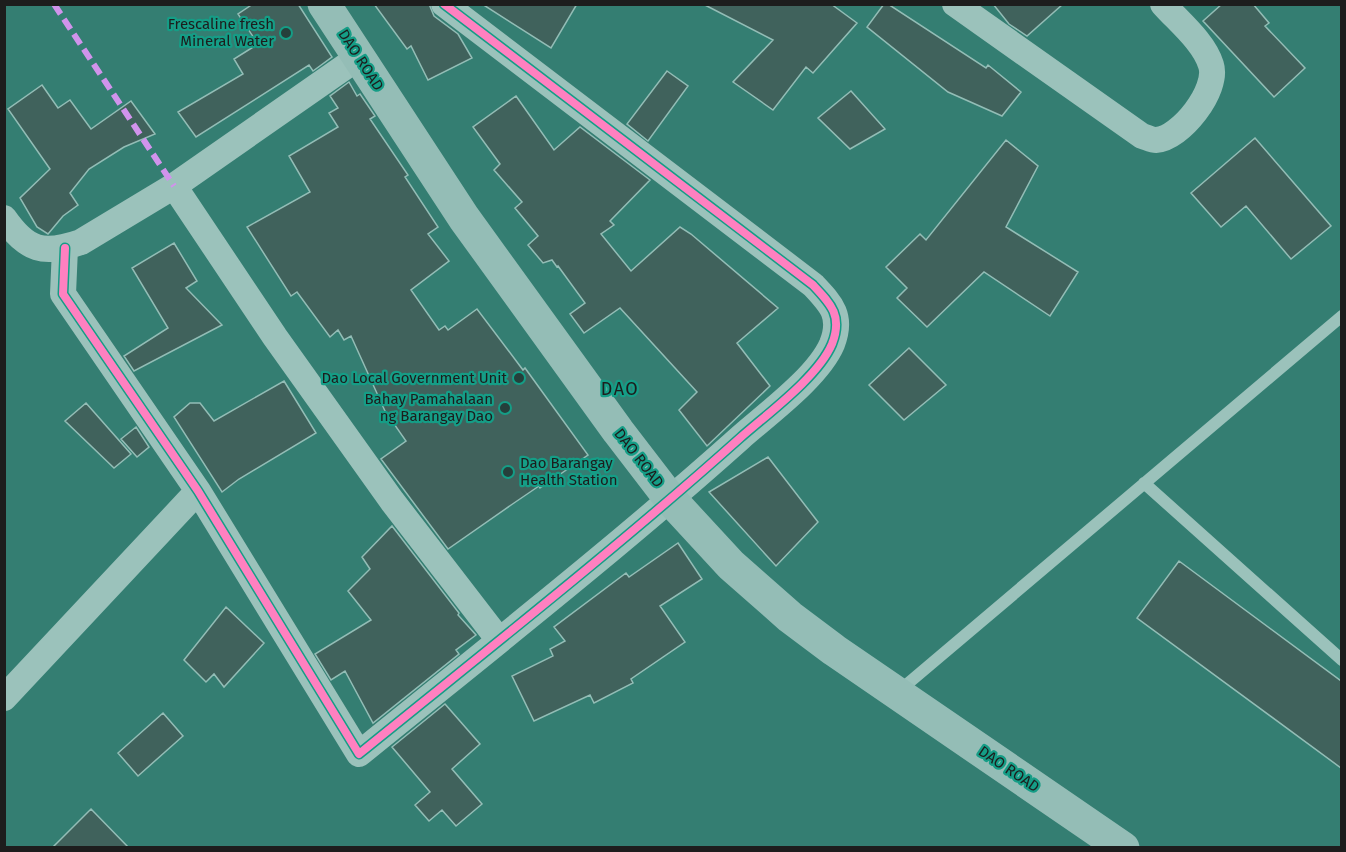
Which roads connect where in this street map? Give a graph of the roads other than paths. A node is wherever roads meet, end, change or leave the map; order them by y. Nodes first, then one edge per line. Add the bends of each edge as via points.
1 (324, 4) edge
2 (444, 4) edge
3 (955, 4) edge
4 (1163, 4) edge
5 (359, 57) junction
6 (174, 186) junction
7 (4, 218) edge
8 (65, 248) junction
9 (1341, 316) edge
10 (1144, 483) junction
11 (198, 491) junction
12 (671, 500) junction
13 (499, 640) junction
14 (1341, 660) edge
15 (896, 693) junction
16 (4, 698) edge
17 (1123, 848) edge

1 - 5 street, DAO ROAD
2 - 12 street via 753,238 829,302 838,322 832,345 812,373
3 - 4 street via 1143,136 1156,140 1172,134 1199,108 1213,80 1212,66 1204,50
5 - 6 street
5 - 12 street, DAO ROAD via 464,218
6 - 8 street via 97,234
6 - 13 street via 392,501
7 - 8 street via 28,245 45,250
8 - 11 street via 63,294
9 - 10 lane
10 - 14 lane
10 - 15 lane
11 - 13 street via 358,754
11 - 16 street
12 - 13 street
12 - 15 street, DAO ROAD via 731,565 790,617
15 - 17 street, DAO ROAD

